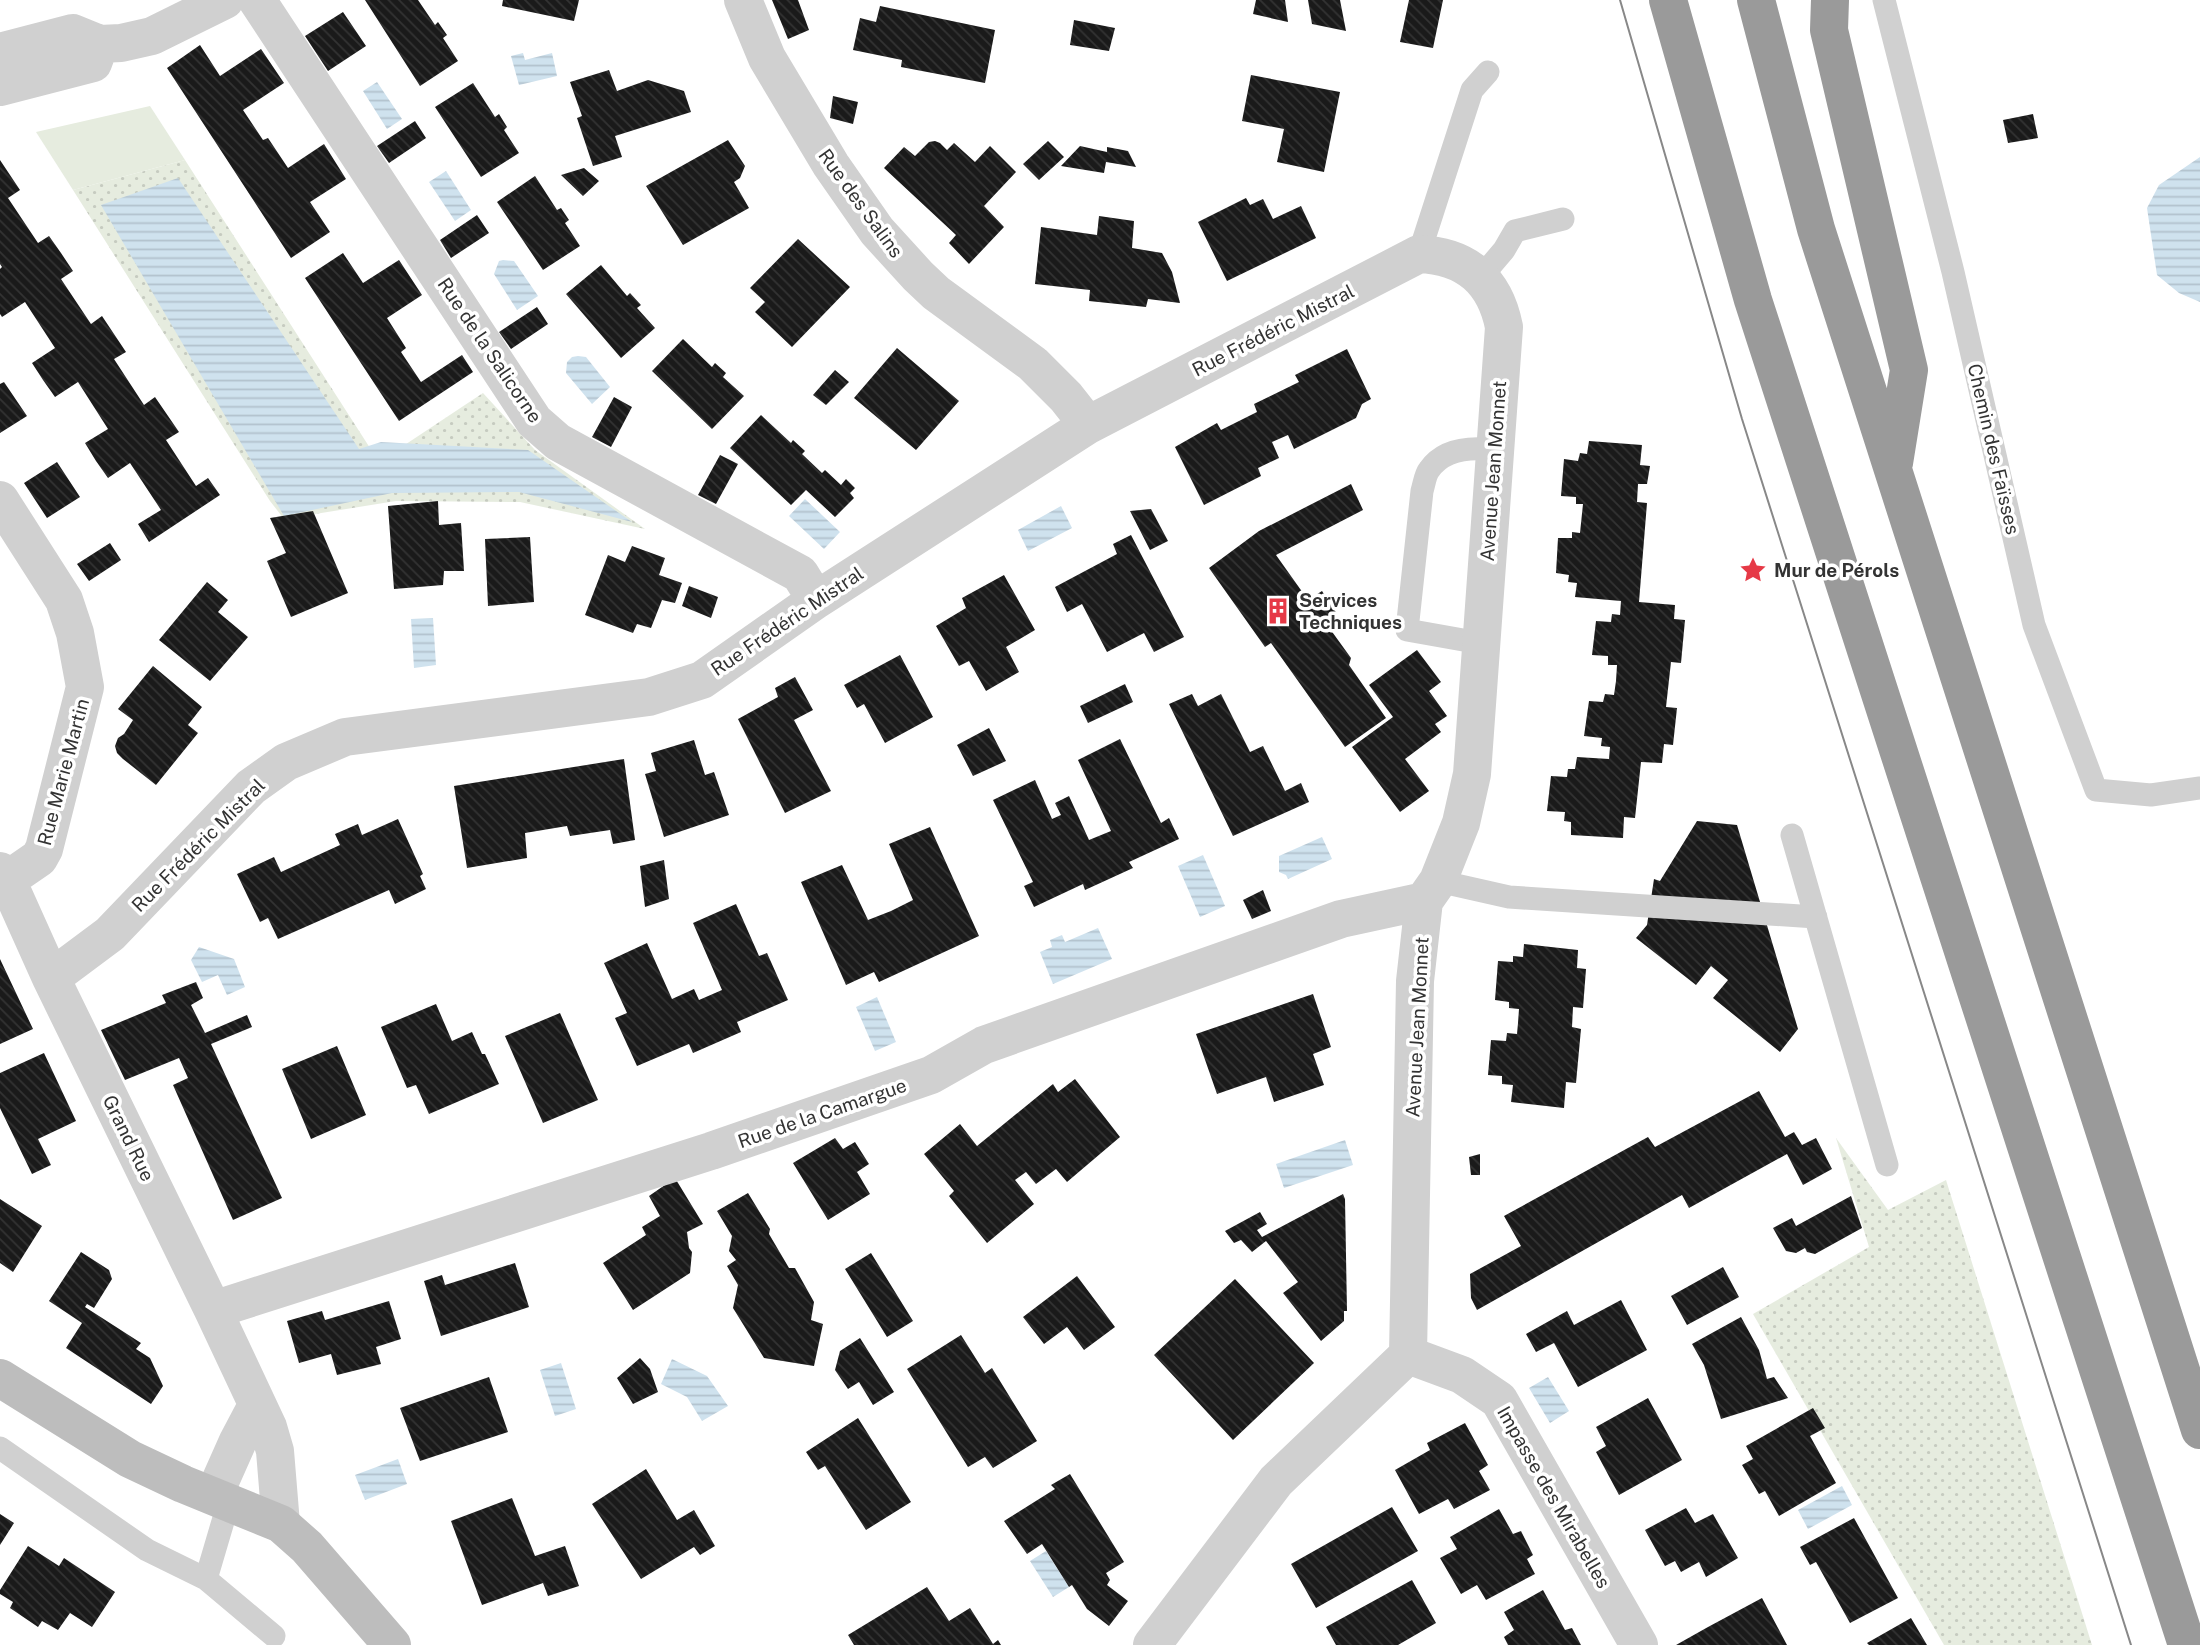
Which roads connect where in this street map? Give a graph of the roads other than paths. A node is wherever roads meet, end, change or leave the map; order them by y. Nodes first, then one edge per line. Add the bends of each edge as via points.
1 (225, 0) edge
2 (257, 0) edge
3 (743, 0) edge
4 (1668, 0) edge
5 (1756, 0) edge
6 (1830, 0) edge
7 (1884, 0) edge
8 (100, 44) junction
9 (0, 51) edge
10 (1488, 72) dead end
11 (0, 87) edge
12 (1563, 219) dead end
13 (1419, 254) junction
14 (1484, 280) junction
15 (1088, 425) junction
16 (1495, 450) junction
17 (1893, 472) junction
18 (0, 499) edge
19 (816, 600) junction
20 (1480, 643) junction
21 (2200, 788) edge
22 (1792, 835) dead end
23 (4, 876) edge
24 (1431, 891) junction
25 (1816, 917) junction
26 (51, 978) junction
27 (1887, 1165) dead end
28 (213, 1310) junction
29 (1408, 1355) junction
30 (0, 1378) edge
31 (257, 1405) junction
32 (2200, 1430) edge
33 (0, 1448) edge
34 (221, 1498) junction
35 (281, 1524) junction
36 (206, 1579) junction
37 (274, 1636) dead end
38 (392, 1645) edge
39 (1152, 1645) edge
40 (1639, 1645) edge
41 (2187, 1645) edge

1 - 8 street via 152,36
2 - 19 street, Rue de la Salicorne via 534,421 558,442 800,574
3 - 15 street, Rue des Salins via 767,58 877,231 936,293 1032,364
4 - 41 highway via 1752,300
5 - 17 highway via 1816,229
6 - 17 highway via 1829,30 1909,370
7 - 21 lane, Chemin des Faïsses via 1953,272 2034,625 2096,790 2151,795
8 - 9 street via 73,33
8 - 11 street via 93,63
10 - 13 lane via 1472,90
12 - 14 lane via 1516,231
13 - 14 street via 1462,265
13 - 15 street, Rue Frédéric Mistral
14 - 16 street, Avenue Jean Monnet via 1500,306 1504,327
15 - 19 street, Rue Frédéric Mistral
16 - 20 street, Avenue Jean Monnet
16 - 20 lane via 1476,447 1450,452 1429,470 1422,491 1407,630
17 - 32 highway
18 - 23 street, Rue Marie Martin via 64,600 85,687 44,849 39,858
19 - 26 street, Rue Frédéric Mistral via 702,680 649,697 345,737 286,762 251,787 110,934
20 - 24 street, Avenue Jean Monnet via 1472,774 1461,823
22 - 25 lane
23 - 26 street, Grand Rue
24 - 25 lane
24 - 28 street, Rue de la Camargue via 984,1045 931,1075 711,1151
24 - 29 street, Avenue Jean Monnet via 1415,981
25 - 27 lane
26 - 28 street, Grand Rue
28 - 31 street, Grand Rue
29 - 39 street via 1276,1481
29 - 40 street, Impasse des Mirabelles via 1462,1375 1499,1400
30 - 34 main road via 130,1459
31 - 34 street via 237,1441
31 - 35 street, Grand Rue via 275,1451
33 - 36 lane via 147,1550
34 - 35 main road
34 - 36 lane
35 - 38 main road via 307,1547
36 - 37 lane

